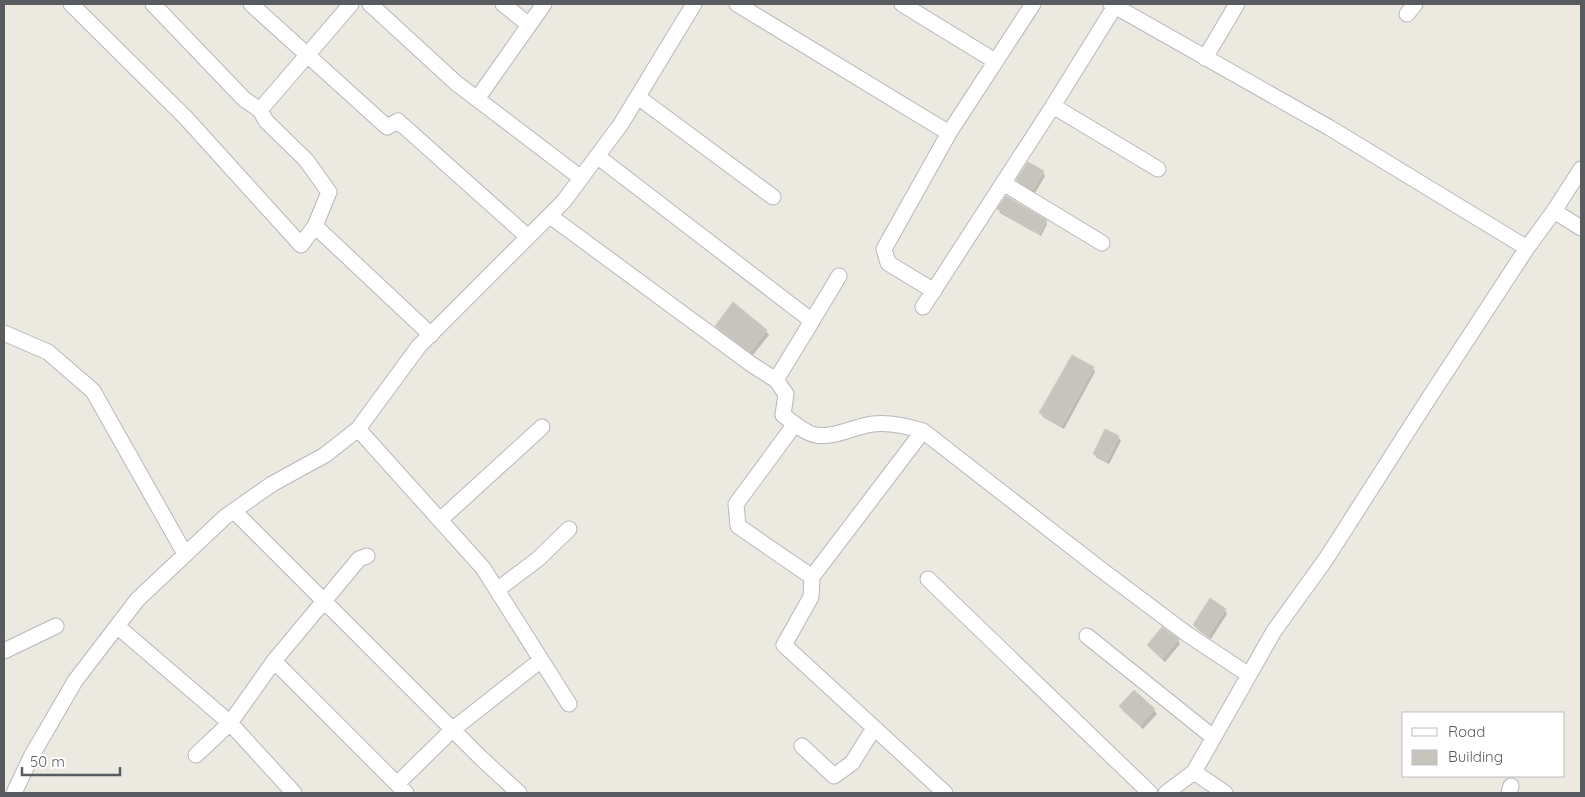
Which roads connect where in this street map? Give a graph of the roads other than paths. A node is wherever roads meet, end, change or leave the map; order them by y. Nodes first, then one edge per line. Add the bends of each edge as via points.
1 (71, 4) edge
2 (153, 4) edge
3 (252, 4) edge
4 (351, 4) edge
5 (370, 4) edge
6 (503, 4) edge
7 (544, 4) edge
8 (694, 4) edge
9 (737, 4) edge
10 (902, 4) edge
11 (1033, 4) edge
12 (1237, 4) edge
13 (1113, 5) edge
14 (530, 25) junction
15 (308, 54) junction
16 (1205, 58) junction
17 (995, 61) junction
18 (638, 97) junction
19 (477, 99) junction
20 (1053, 106) junction
21 (260, 110) junction
22 (949, 133) junction
23 (598, 156) junction
24 (1158, 169) dead end
25 (1581, 169) edge
26 (582, 178) junction
27 (1003, 183) junction
28 (773, 197) dead end
29 (1554, 211) junction
30 (550, 216) junction
31 (315, 226) junction
32 (1581, 228) edge
33 (528, 237) junction
34 (1102, 243) dead end
35 (1527, 248) junction
36 (839, 276) dead end
37 (934, 291) junction
38 (923, 308) dead end
39 (812, 321) junction
40 (4, 333) edge
41 (431, 335) junction
42 (776, 380) junction
43 (795, 424) junction
44 (542, 427) dead end
45 (358, 429) junction
46 (923, 431) junction
47 (234, 511) junction
48 (440, 520) junction
49 (569, 529) dead end
50 (185, 554) junction
51 (367, 556) dead end
52 (812, 577) junction
53 (928, 580) dead end
54 (497, 590) junction
55 (324, 600) junction
56 (56, 626) dead end
57 (117, 626) junction
58 (1086, 636) dead end
59 (4, 650) edge
60 (541, 660) junction
61 (274, 661) junction
62 (1249, 675) junction
63 (569, 704) dead end
64 (230, 723) junction
65 (874, 728) junction
66 (452, 730) junction
67 (1213, 737) junction
68 (802, 746) dead end
69 (196, 755) dead end
70 (1194, 772) junction
71 (402, 789) edge
72 (14, 793) edge
73 (294, 793) edge
74 (519, 793) edge
75 (944, 793) edge
76 (1150, 793) edge
77 (1166, 793) edge
78 (1225, 793) edge

1 - 31 street via 186,118 301,245
2 - 21 street via 244,98
3 - 15 street
4 - 15 street
5 - 19 street
6 - 14 street
7 - 14 street
8 - 18 street
9 - 22 street
10 - 17 street
11 - 17 street
12 - 16 street
13 - 16 street
13 - 20 street
14 - 19 street
15 - 21 street
15 - 33 street via 387,127 398,121
16 - 35 street via 1330,128
17 - 22 street
18 - 23 street
18 - 28 street
19 - 26 street
20 - 24 street
20 - 27 street
21 - 31 street via 266,121 306,160 329,192
22 - 37 street via 884,249 888,263
23 - 26 street
23 - 39 street
25 - 29 street
26 - 30 street
27 - 34 street
27 - 37 street
29 - 32 street
29 - 35 street
30 - 33 street
30 - 42 street
31 - 41 street
33 - 41 street
35 - 62 street via 1326,559 1274,631
36 - 39 street
37 - 38 street
39 - 42 street
40 - 50 street via 48,352 93,391
41 - 45 street
42 - 43 street via 786,394 783,415
43 - 46 street via 814,436 840,434 873,424 900,424
43 - 52 street via 736,504 738,526
44 - 48 street
45 - 47 street via 325,455 272,484
45 - 48 street
46 - 52 street
46 - 62 street via 1187,634
47 - 50 street
47 - 55 street
48 - 54 street via 483,568
49 - 54 street via 538,559
50 - 57 street via 137,600
51 - 55 street via 359,559
52 - 65 street via 811,597 784,644
53 - 76 street
54 - 60 street
55 - 61 street
55 - 66 street
56 - 59 street
57 - 64 street
57 - 72 street via 76,681 32,755
58 - 67 street
60 - 63 street
60 - 66 street
61 - 64 street
61 - 71 street
62 - 67 street
64 - 69 street
64 - 73 street
65 - 68 street via 852,763 834,776
65 - 75 street
66 - 71 street
66 - 74 street
67 - 70 street
70 - 77 street
70 - 78 street

